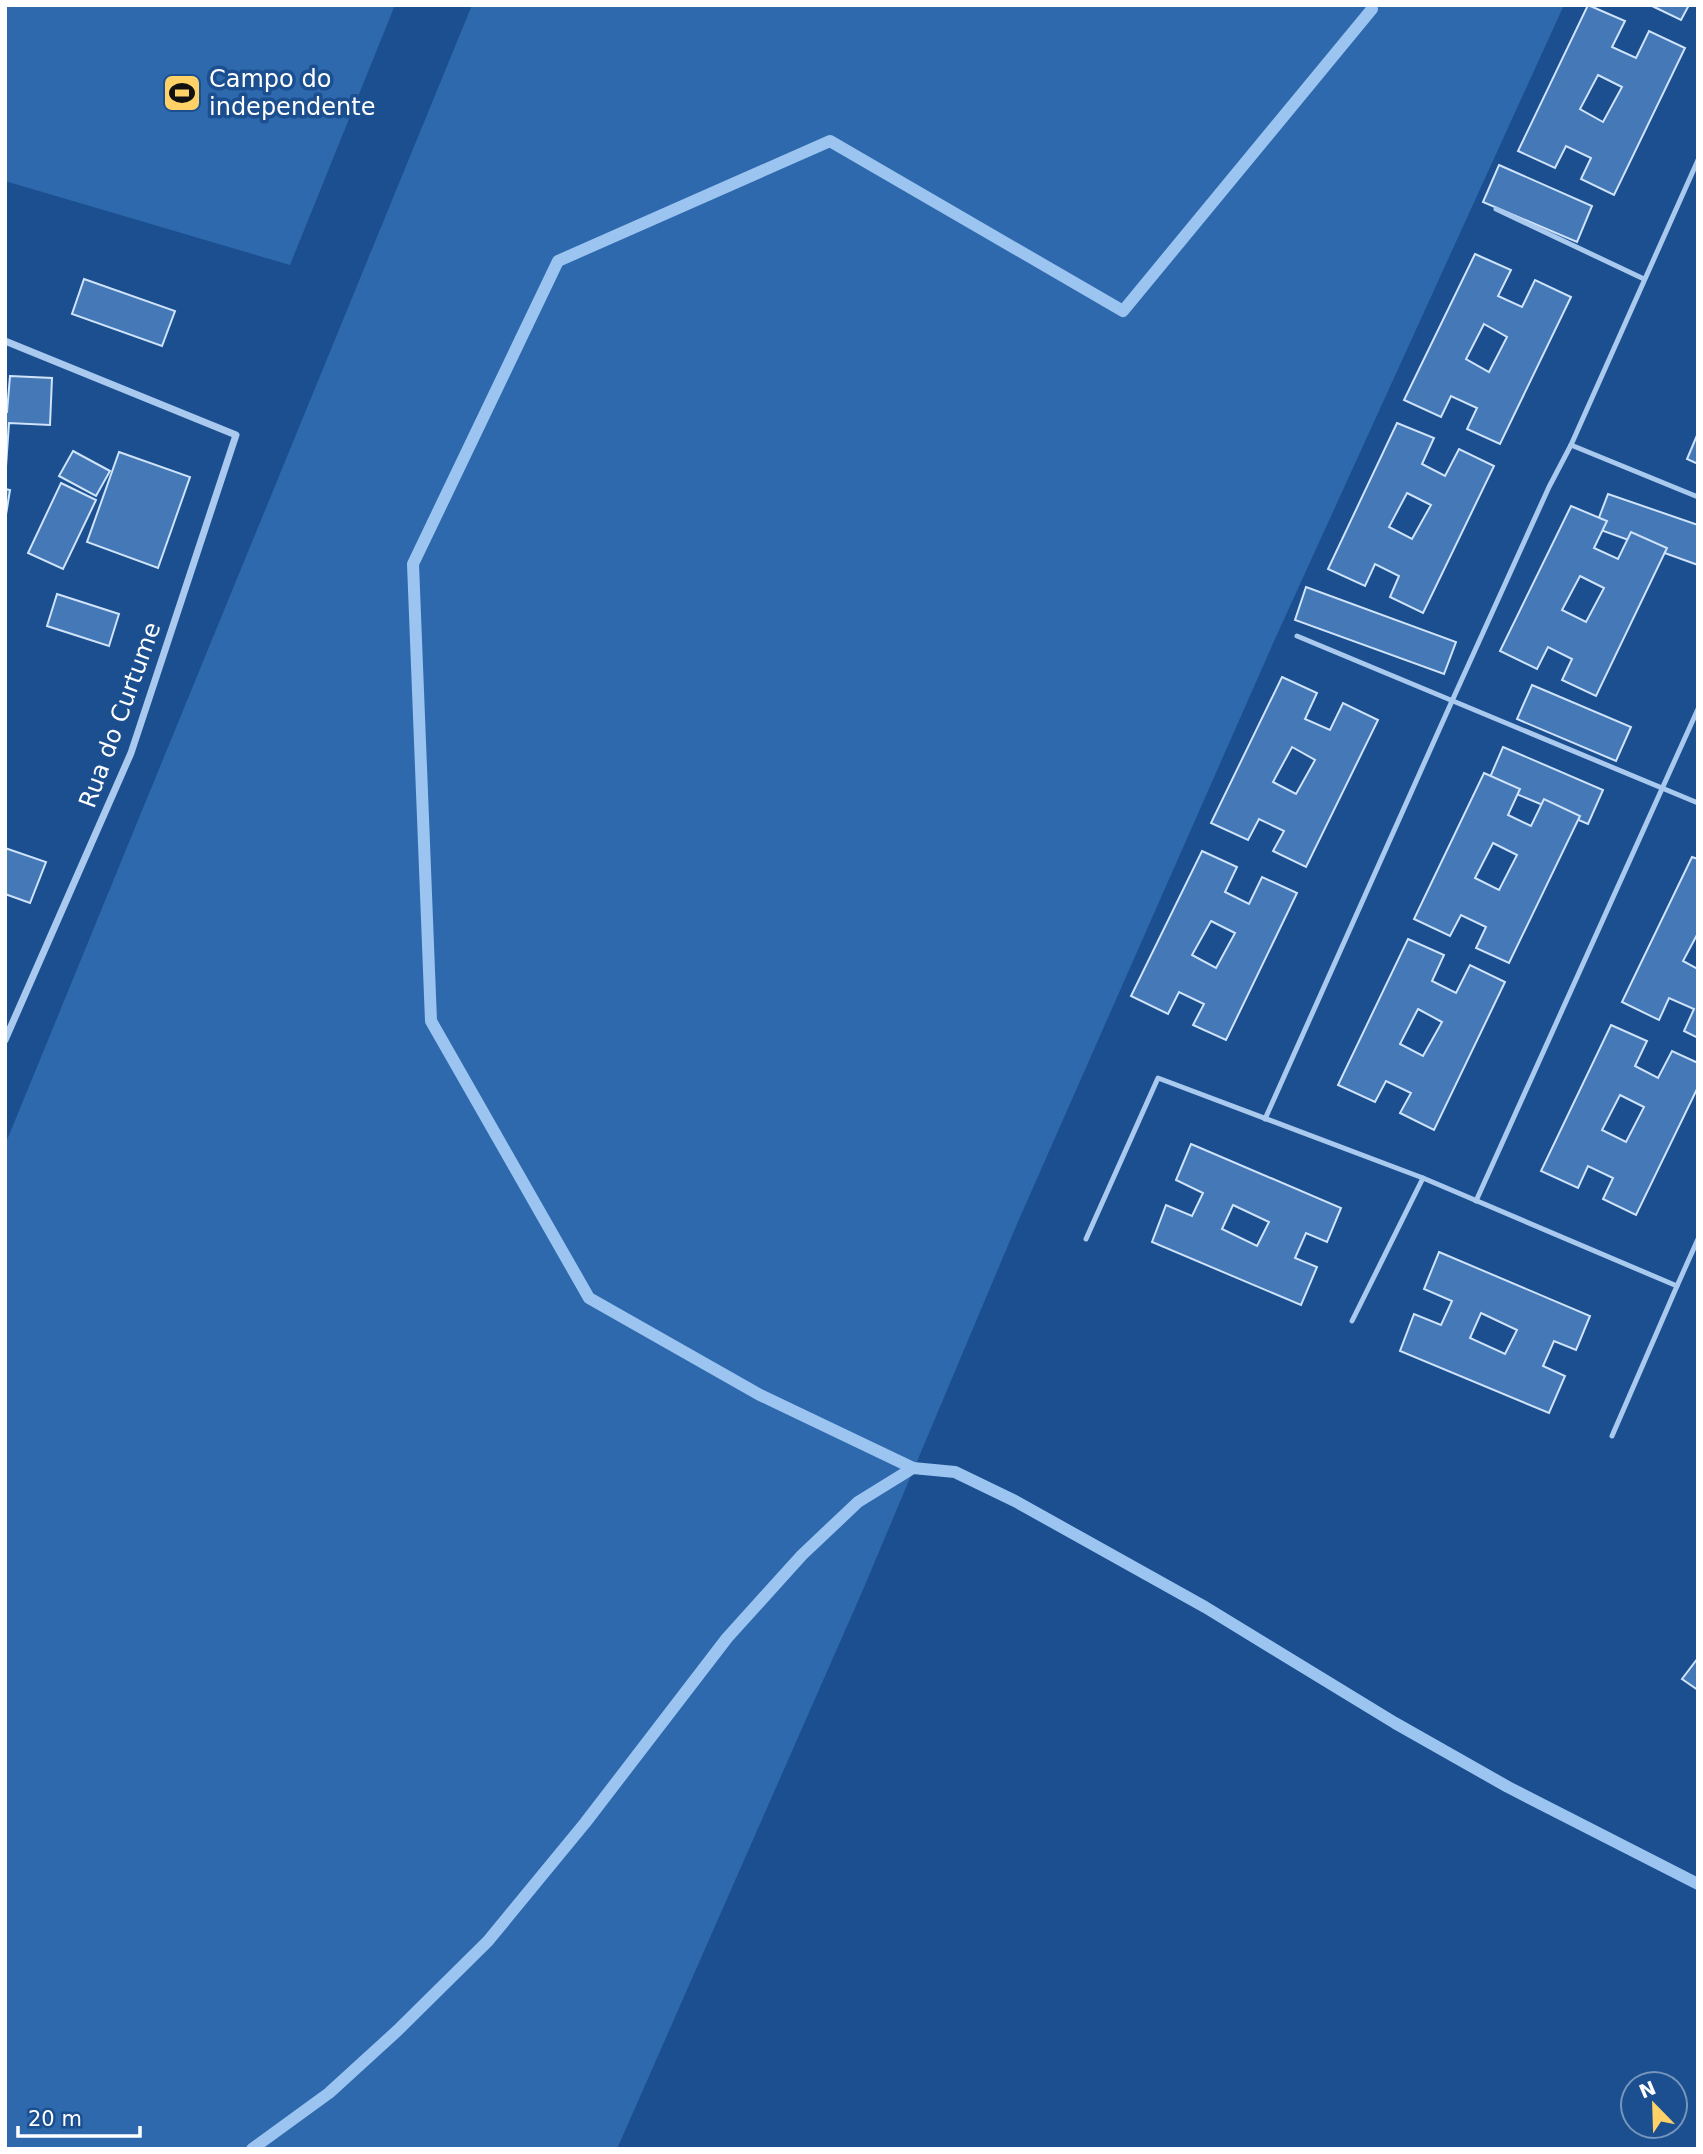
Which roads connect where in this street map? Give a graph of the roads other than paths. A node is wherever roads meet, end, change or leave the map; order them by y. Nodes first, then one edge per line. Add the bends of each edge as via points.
1 (1698, 160) edge
2 (1496, 209) dead end
3 (1644, 279) junction
4 (5, 341) edge
5 (1571, 445) junction
6 (1698, 497) edge
7 (1297, 636) dead end
8 (1452, 701) junction
9 (1698, 709) edge
10 (1663, 787) junction
11 (1698, 803) edge
12 (5, 1040) edge
13 (1265, 1119) junction
14 (1423, 1178) junction
15 (1476, 1200) junction
16 (1086, 1239) dead end
17 (1698, 1239) edge
18 (1677, 1286) junction
19 (1352, 1321) dead end
20 (1612, 1436) dead end

1 - 3 lane
2 - 3 lane
3 - 5 lane
4 - 12 street, Rua do Curtume via 236,435 131,753
5 - 6 lane
5 - 8 lane
7 - 8 lane
8 - 10 lane
8 - 13 lane
9 - 10 lane
10 - 11 lane
10 - 15 lane
13 - 14 lane
13 - 16 lane via 1158,1078
14 - 15 lane
14 - 19 lane
15 - 18 lane
17 - 18 lane
18 - 20 lane

